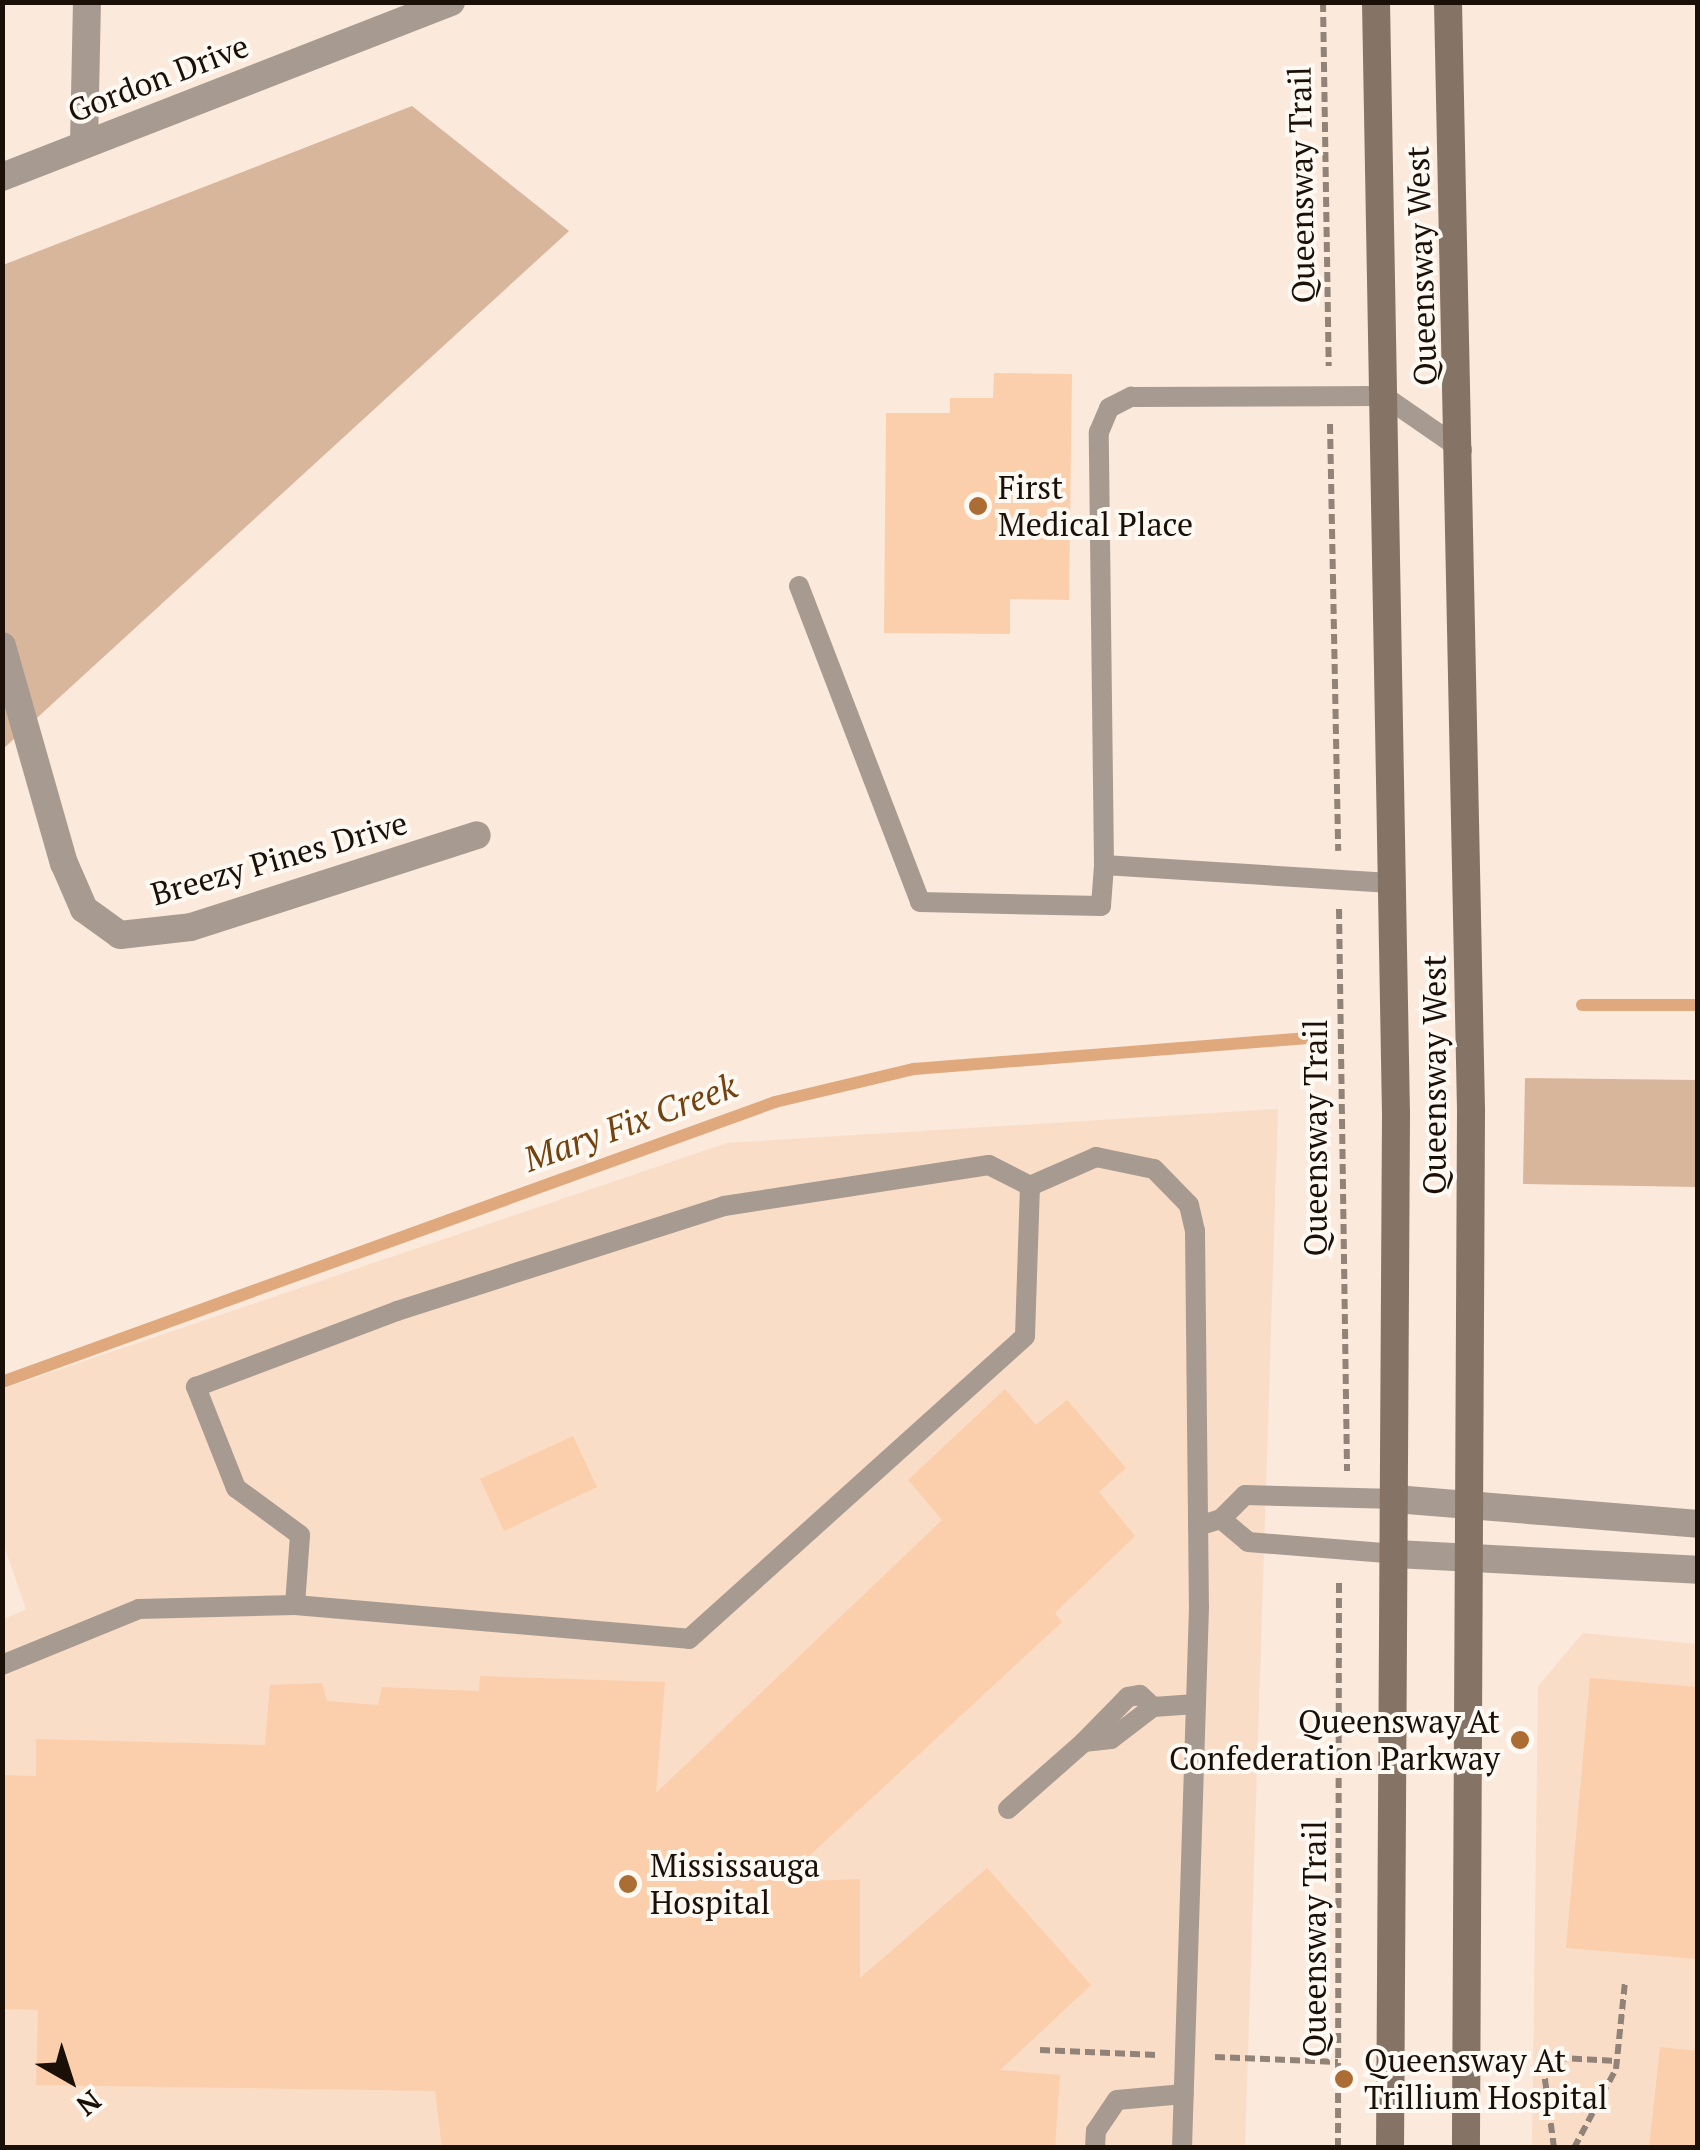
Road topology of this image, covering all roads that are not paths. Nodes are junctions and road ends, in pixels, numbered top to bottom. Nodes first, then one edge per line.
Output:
1 (87, 2) edge
2 (452, 2) edge
3 (1376, 2) edge
4 (1448, 2) edge
5 (84, 144) junction
6 (2, 176) edge
7 (1384, 396) junction
8 (1462, 450) junction
9 (799, 586) dead end
10 (2, 646) edge
11 (477, 836) dead end
12 (1104, 866) junction
13 (1394, 882) junction
14 (1030, 1186) junction
15 (1394, 1499) junction
16 (1465, 1506) junction
17 (1221, 1519) junction
18 (1698, 1524) edge
19 (1198, 1526) junction
20 (1396, 1554) junction
21 (1468, 1559) junction
22 (1698, 1570) edge
23 (294, 1606) junction
24 (2, 1665) edge
25 (1196, 1704) junction
26 (1008, 1809) dead end
27 (1184, 2094) junction
28 (1095, 2148) edge
29 (1182, 2148) edge
30 (1390, 2148) edge
31 (1466, 2148) edge

1 - 5 street
2 - 5 street, Gordon Drive
3 - 7 main road, Queensway West
4 - 8 main road, Queensway West
5 - 6 street, Gordon Drive
7 - 8 lane
7 - 12 lane
7 - 13 main road, Queensway West
8 - 16 main road, Queensway West
9 - 12 lane
10 - 11 street, Breezy Pines Drive
12 - 13 lane
13 - 15 main road, Queensway West
14 - 19 lane
14 - 23 lane
14 - 23 lane
15 - 16 street
15 - 17 lane
15 - 20 main road, Queensway West
16 - 18 street
16 - 21 main road, Queensway West
17 - 19 lane
17 - 20 lane
19 - 25 lane
20 - 21 street
20 - 30 main road, Queensway West
21 - 22 street
21 - 31 main road, Queensway West
23 - 24 lane
25 - 26 lane
25 - 27 lane
27 - 28 lane
27 - 29 lane

